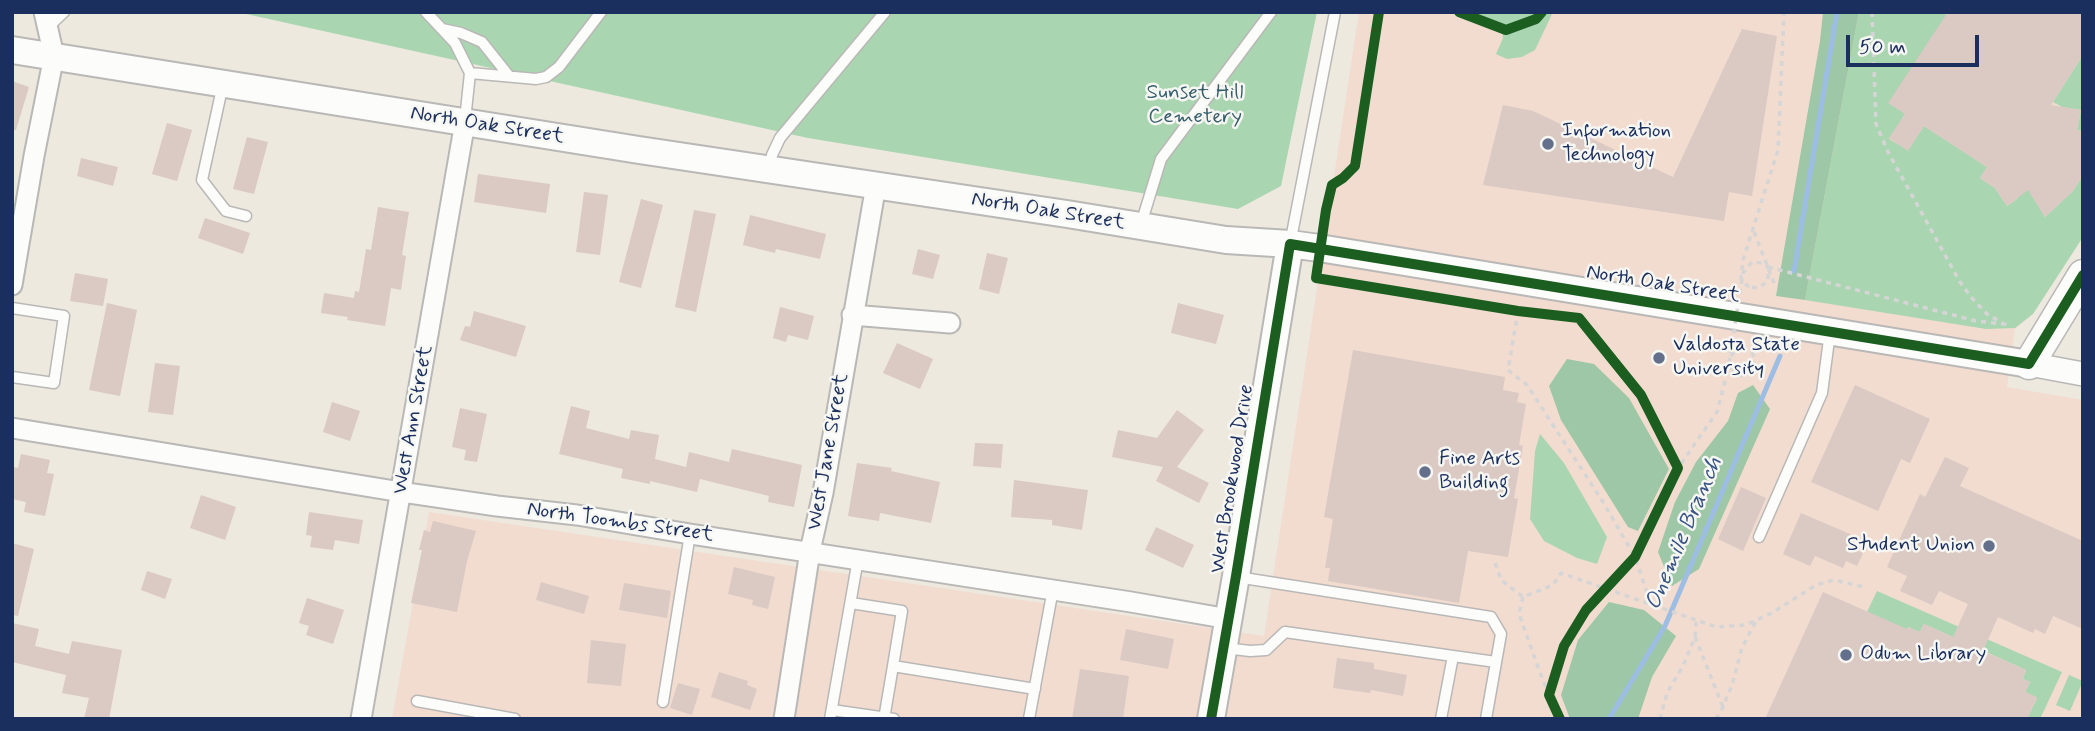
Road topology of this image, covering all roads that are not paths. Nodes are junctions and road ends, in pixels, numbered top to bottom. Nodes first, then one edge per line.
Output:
1 (64, 12) edge
2 (426, 12) edge
3 (601, 12) edge
4 (884, 12) edge
5 (1271, 12) edge
6 (1335, 12) edge
7 (46, 20) edge
8 (442, 29) junction
9 (12, 50) edge
10 (54, 56) junction
11 (470, 73) junction
12 (509, 76) junction
13 (223, 84) junction
14 (465, 122) junction
15 (769, 169) junction
16 (876, 185) junction
17 (246, 216) dead end
18 (1140, 226) junction
19 (16, 239) edge
20 (1290, 244) junction
21 (2083, 275) edge
22 (12, 285) edge
23 (12, 308) edge
24 (852, 316) junction
25 (950, 323) dead end
26 (1830, 331) junction
27 (2029, 364) junction
28 (2083, 374) edge
29 (12, 377) edge
30 (12, 428) edge
31 (401, 492) junction
32 (690, 534) junction
33 (1759, 537) dead end
34 (810, 551) junction
35 (858, 559) junction
36 (1236, 576) junction
37 (1053, 589) junction
38 (851, 603) junction
39 (1229, 619) junction
40 (1224, 648) junction
41 (1453, 656) junction
42 (1496, 663) junction
43 (893, 666) junction
44 (1035, 689) junction
45 (417, 702) dead end
46 (663, 702) dead end
47 (831, 715) edge
48 (887, 718) edge
49 (361, 719) edge
50 (515, 719) edge
51 (784, 719) edge
52 (1029, 719) edge
53 (1211, 719) edge
54 (1441, 719) edge
55 (1486, 719) edge

1 - 7 lane
2 - 8 lane
3 - 12 lane
4 - 15 lane
5 - 18 lane
6 - 20 lane
7 - 10 street
8 - 11 lane
8 - 12 lane
9 - 10 main road, North Oak Street
10 - 13 main road, North Oak Street
10 - 19 street
11 - 12 lane
11 - 14 lane
13 - 14 main road, North Oak Street
13 - 17 lane
14 - 15 main road, North Oak Street
14 - 31 street, West Ann Street
15 - 16 main road, North Oak Street
16 - 18 main road, North Oak Street
16 - 24 street, West Jane Street
18 - 20 main road, North Oak Street
19 - 22 street
20 - 26 main road, North Oak Street
20 - 36 main road, West Brookwood Drive
21 - 27 main road
23 - 29 lane
24 - 25 street
24 - 34 street, West Jane Street
26 - 27 main road, North Oak Street
26 - 33 lane
27 - 28 street, North Oak Street
30 - 31 street, North Toombs Street
31 - 32 street, North Toombs Street
31 - 49 street, West Ann Street
32 - 34 street, North Toombs Street
32 - 46 lane
34 - 35 street, North Toombs Street
34 - 51 street, West Jane Street
35 - 37 street, North Toombs Street
35 - 38 lane
36 - 39 main road, West Brookwood Drive
36 - 42 lane
37 - 39 street, North Toombs Street
37 - 44 lane
38 - 43 lane
38 - 47 lane
39 - 40 main road, West Brookwood Drive
40 - 41 lane
40 - 53 main road, West Brookwood Drive
41 - 42 lane
41 - 54 lane
42 - 55 lane
43 - 44 lane
43 - 48 lane
44 - 52 lane
45 - 50 lane
47 - 48 lane

